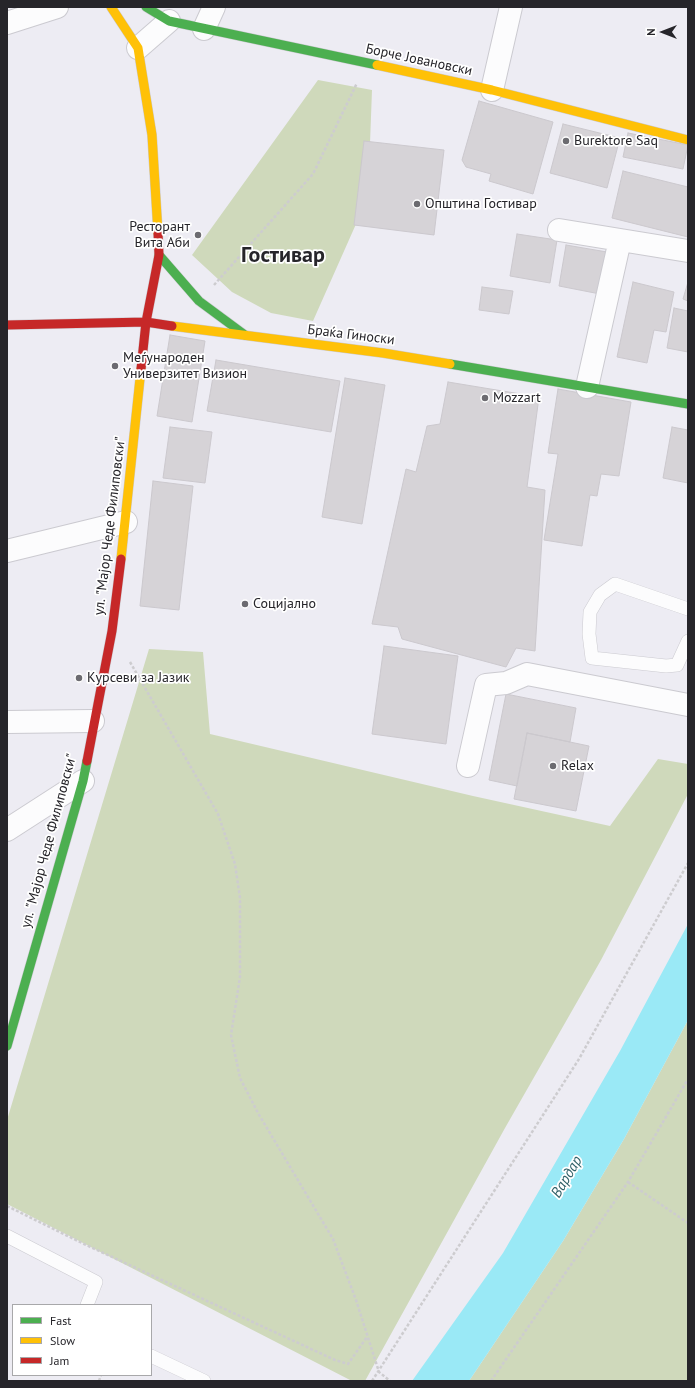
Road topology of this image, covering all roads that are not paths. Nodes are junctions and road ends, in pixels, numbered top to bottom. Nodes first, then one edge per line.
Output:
1 (57, 7) edge
2 (111, 7) edge
3 (146, 7) edge
4 (214, 7) edge
5 (511, 7) edge
6 (169, 21) junction
7 (7, 23) edge
8 (204, 29) junction
9 (138, 48) junction
10 (492, 90) junction
11 (688, 140) edge
12 (559, 230) dead end
13 (620, 240) junction
14 (688, 251) edge
15 (159, 255) junction
16 (146, 322) junction
17 (7, 325) edge
18 (246, 336) junction
19 (587, 387) junction
20 (688, 404) edge
21 (126, 522) junction
22 (7, 551) edge
23 (688, 609) edge
24 (688, 641) edge
25 (688, 705) edge
26 (93, 721) junction
27 (7, 722) edge
28 (468, 766) dead end
29 (83, 781) junction
30 (7, 830) edge
31 (7, 1046) edge
32 (7, 1236) edge
33 (87, 1304) edge
34 (152, 1356) edge
35 (204, 1381) edge

1 - 7 street
2 - 9 street, ул. "Мајор Чеде Филиповски"
3 - 6 street, Борче Јовановски
4 - 8 street
5 - 10 street
6 - 8 street, Борче Јовановски
6 - 9 street
8 - 10 street, Борче Јовановски
9 - 15 street, ул. "Мајор Чеде Филиповски"
10 - 11 street, Борче Јовановски
12 - 13 street
13 - 14 street
13 - 19 street
15 - 16 street, ул. "Мајор Чеде Филиповски"
15 - 18 street
16 - 17 street, Браќа Гиноски
16 - 18 street, Браќа Гиноски
16 - 21 street, ул. "Мајор Чеде Филиповски"
18 - 19 street, Браќа Гиноски
19 - 20 street, Браќа Гиноски
21 - 22 street
21 - 26 street, ул. "Мајор Чеде Филиповски"
23 - 24 lane
25 - 28 street
26 - 27 street
26 - 29 street, ул. "Мајор Чеде Филиповски"
29 - 30 street
29 - 31 street, ул. "Мајор Чеде Филиповски"
32 - 33 lane
34 - 35 lane

